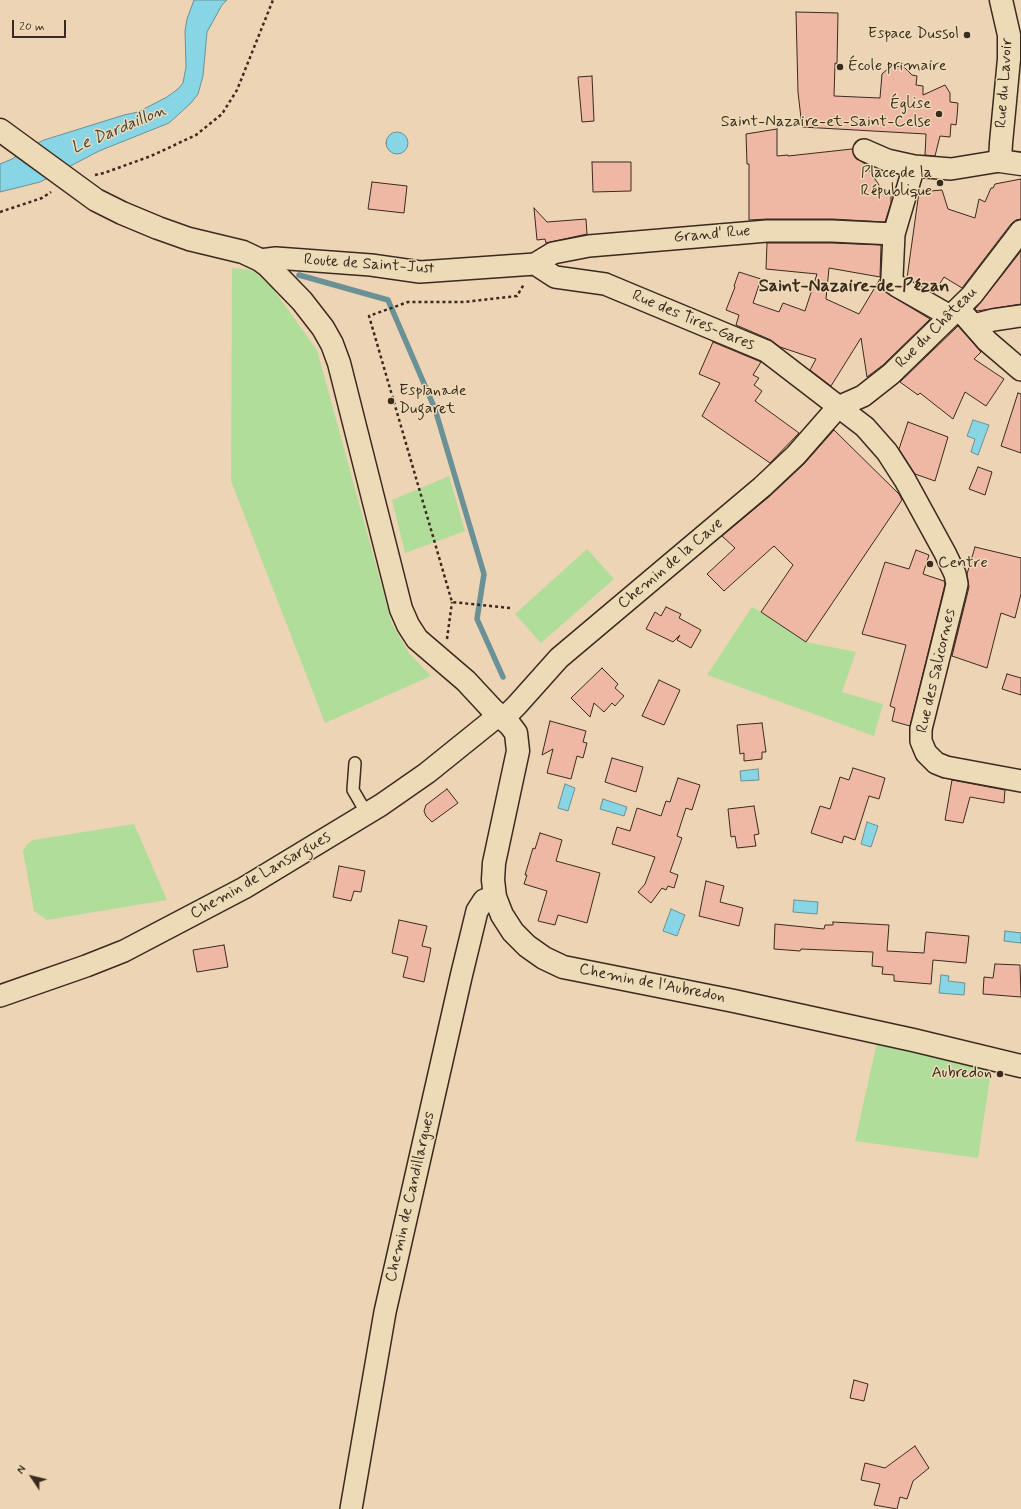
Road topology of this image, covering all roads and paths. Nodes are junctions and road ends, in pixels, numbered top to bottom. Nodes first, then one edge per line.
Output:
1 (273, 0) edge
2 (1001, 0) edge
3 (0, 130) edge
4 (864, 150) dead end
5 (1007, 156) edge
6 (914, 166) junction
7 (67, 180) junction
8 (0, 212) edge
9 (1021, 231) edge
10 (894, 234) junction
11 (268, 262) junction
12 (535, 264) junction
13 (954, 312) junction
14 (1021, 316) edge
15 (974, 325) junction
16 (1021, 370) edge
17 (838, 407) junction
18 (956, 584) joint
19 (452, 602) junction
20 (510, 608) dead end
21 (447, 641) dead end
22 (501, 717) junction
23 (354, 763) dead end
24 (1021, 781) edge
25 (367, 814) junction
26 (495, 897) junction
27 (0, 996) edge
28 (1021, 1066) edge
29 (350, 1509) edge

1 - 7 path
2 - 5 street, Rue du Lavoir
3 - 7 street
4 - 6 street
5 - 6 street
6 - 10 street
7 - 8 path
7 - 11 street
9 - 13 street, Rue du Château
10 - 12 street, Grand' Rue
10 - 13 street
11 - 12 street, Route de Saint-Just
11 - 22 street, Chemin de l'Aubredon
12 - 17 street, Rue des Tires-Gares
12 - 19 path
13 - 15 street
13 - 17 street, Rue du Château
14 - 15 street
15 - 16 street
17 - 18 street, Rue des Tires-Gares
17 - 22 street, Chemin de la Cave
18 - 24 street, Rue des Salicornes
19 - 20 path
19 - 21 path
22 - 25 street, Chemin de Lansargues
22 - 26 street, Chemin de l'Aubredon
23 - 25 lane
25 - 27 street, Chemin de Lansargues
26 - 28 street, Chemin de l'Aubredon
26 - 29 street, Chemin de Candillargues

